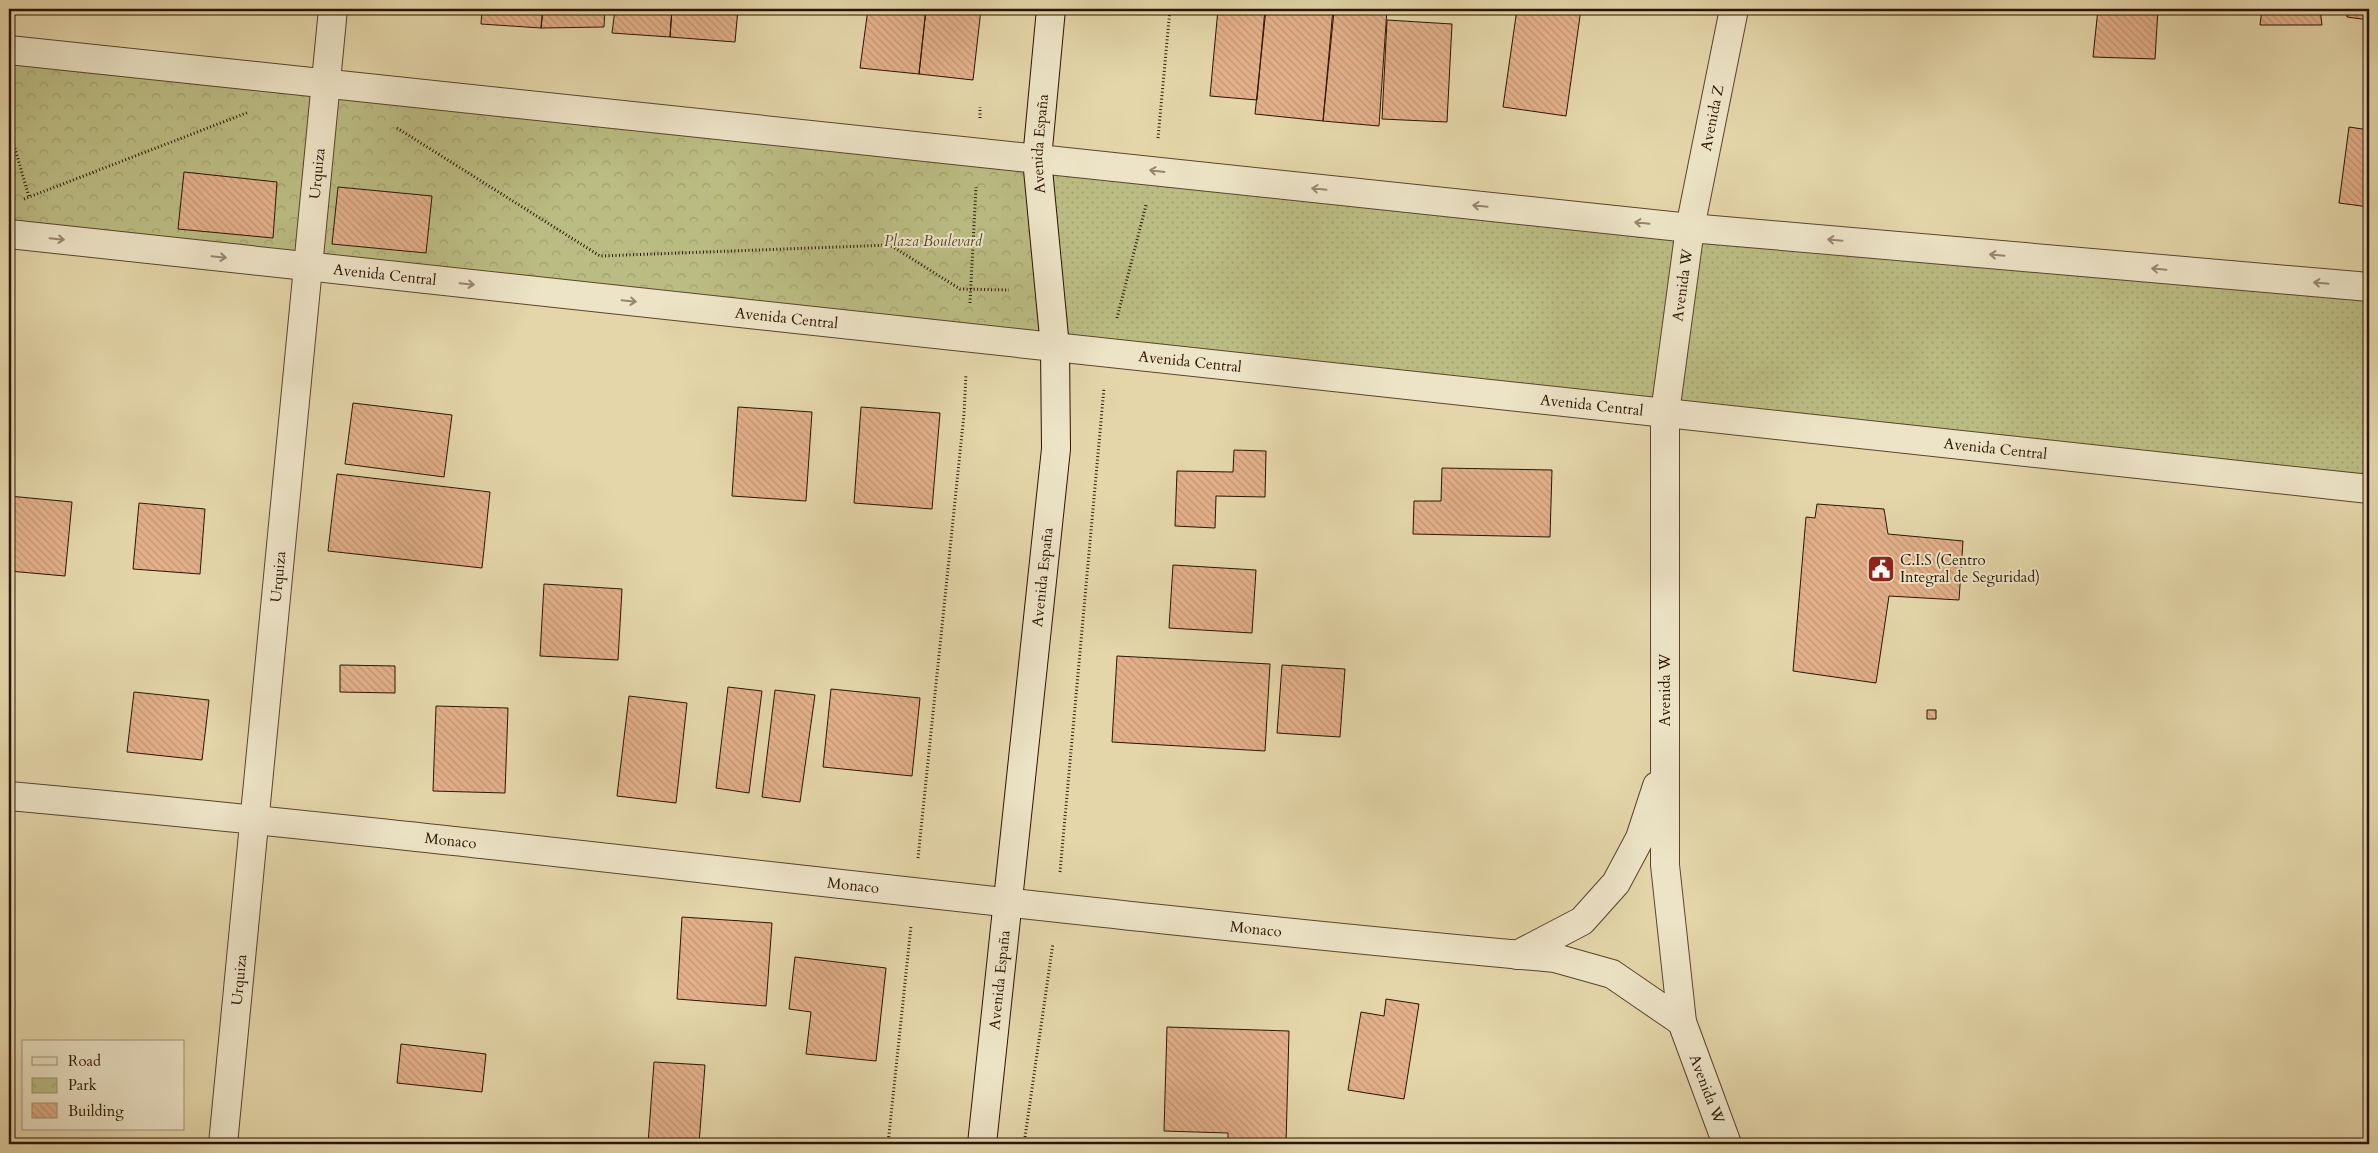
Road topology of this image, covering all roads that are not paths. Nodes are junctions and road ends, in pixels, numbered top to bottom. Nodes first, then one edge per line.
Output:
1 (333, 9) edge
2 (1051, 9) edge
3 (1734, 9) edge
4 (9, 50) edge
5 (326, 83) junction
6 (1037, 159) junction
7 (1690, 228) junction
8 (9, 234) edge
9 (308, 266) junction
10 (2369, 287) edge
11 (1055, 347) junction
12 (1665, 413) junction
13 (2369, 489) edge
14 (1665, 761) junction
15 (9, 796) edge
16 (254, 818) junction
17 (1008, 903) junction
18 (1517, 955) junction
19 (1682, 1022) junction
20 (222, 1144) edge
21 (982, 1144) edge
22 (1727, 1144) edge

1 - 5 street, Urquiza
2 - 6 street, Avenida España
3 - 7 street, Avenida Z
4 - 5 street
5 - 6 street
5 - 9 street, Urquiza
7 -> 6 street
6 - 11 street, Avenida España
10 -> 7 street
7 - 12 street, Avenida W
8 -> 9 street, Avenida Central
9 -> 11 street, Avenida Central
9 - 16 street, Urquiza
11 - 12 street, Avenida Central
11 - 17 street, Avenida España
12 - 13 street, Avenida Central
12 - 14 street, Avenida W
14 - 18 street
14 - 19 street, Avenida W
15 - 16 street, Monaco
16 - 17 street, Monaco
16 - 20 street, Urquiza
17 - 18 street, Monaco
17 - 21 street, Avenida España
18 - 19 street, Monaco
19 - 22 street, Avenida W

